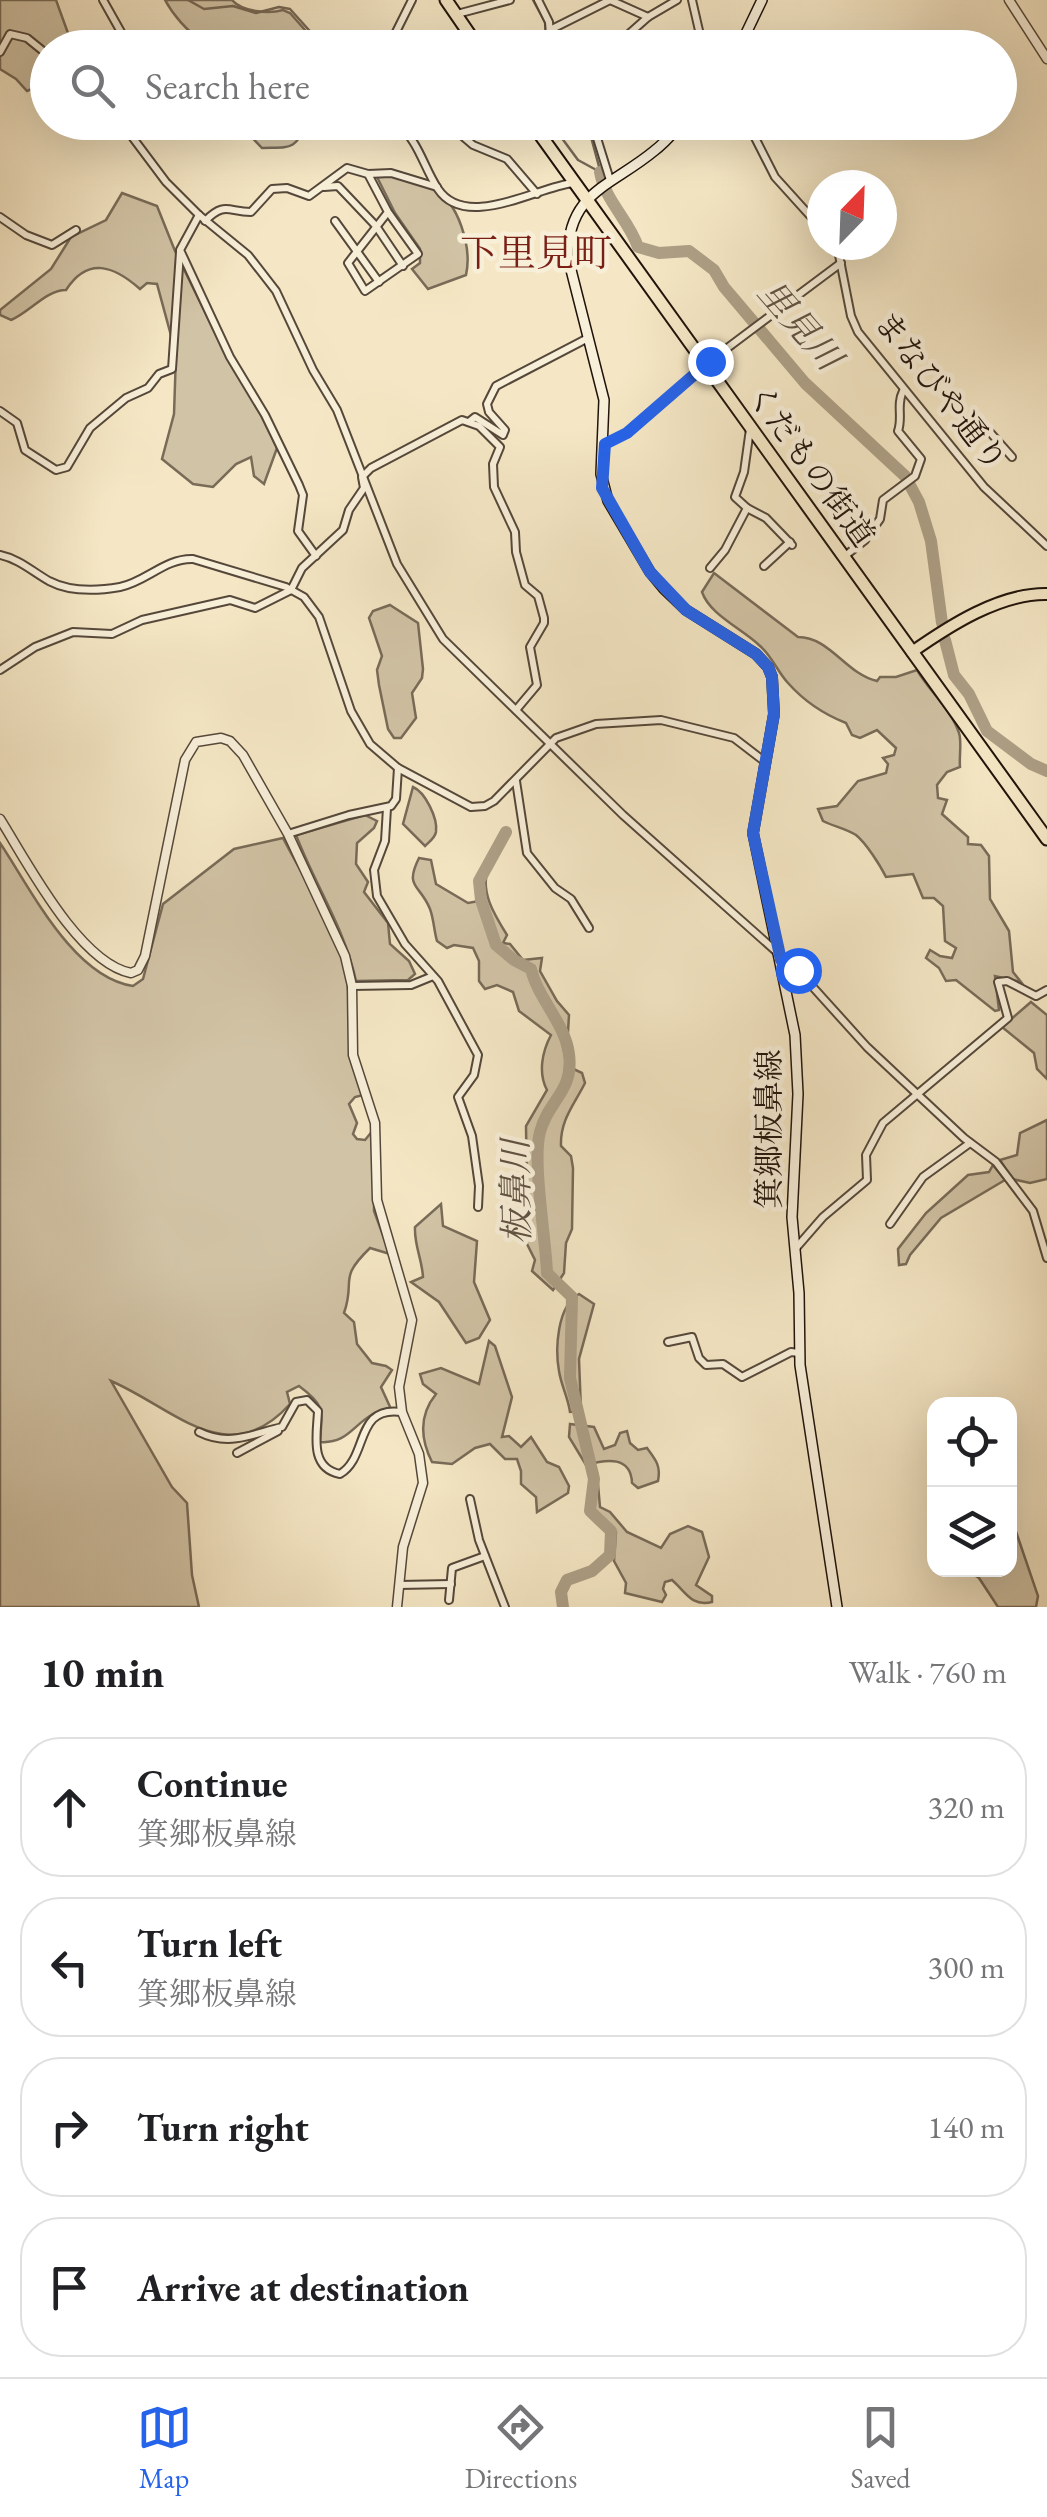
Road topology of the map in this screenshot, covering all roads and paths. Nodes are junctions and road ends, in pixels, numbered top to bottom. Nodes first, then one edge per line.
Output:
1 (103, 0) edge
2 (412, 0) edge
3 (433, 0) edge
4 (510, 0) edge
5 (538, 0) edge
6 (676, 0) edge
7 (692, 0) edge
8 (762, 0) edge
9 (1009, 0) edge
10 (607, 1) edge
11 (450, 6) edge
12 (648, 17) junction
13 (119, 30) edge
14 (397, 30) edge
15 (466, 30) edge
16 (550, 30) joint
17 (634, 30) edge
18 (699, 30) edge
19 (748, 30) edge
20 (30, 40) edge
21 (0, 52) edge
22 (1047, 59) edge
23 (133, 140) edge
24 (415, 140) edge
25 (468, 140) edge
26 (544, 140) edge
27 (596, 140) edge
28 (666, 140) edge
29 (756, 140) edge
30 (368, 174) junction
31 (607, 182) junction
32 (574, 183) junction
33 (437, 187) junction
34 (323, 188) junction
35 (538, 194) junction
36 (586, 200) junction
37 (388, 212) junction
38 (807, 212) edge
39 (0, 216) edge
40 (202, 218) junction
41 (335, 221) dead end
42 (376, 226) junction
43 (76, 230) dead end
44 (180, 250) junction
45 (358, 251) junction
46 (840, 260) edge
47 (841, 263) junction
48 (403, 266) junction
49 (379, 282) junction
50 (589, 337) junction
51 (705, 366) junction
52 (904, 390) junction
53 (0, 412) edge
54 (469, 421) junction
55 (750, 428) junction
56 (988, 430) dead end
57 (605, 444) junction
58 (1012, 457) dead end
59 (362, 477) junction
60 (747, 508) junction
61 (1047, 546) edge
62 (0, 556) edge
63 (316, 556) junction
64 (844, 557) junction
65 (764, 566) dead end
66 (710, 568) dead end
67 (291, 590) junction
68 (1047, 594) edge
69 (912, 652) junction
70 (0, 670) edge
71 (516, 710) junction
72 (550, 745) junction
73 (764, 761) junction
74 (398, 768) junction
75 (516, 780) junction
76 (387, 808) junction
77 (0, 819) edge
78 (288, 834) junction
79 (1047, 839) edge
80 (589, 928) dead end
81 (781, 958) junction
82 (434, 976) junction
83 (352, 986) junction
84 (1047, 990) edge
85 (918, 1092) junction
86 (970, 1143) junction
87 (478, 1207) dead end
88 (890, 1224) dead end
89 (796, 1248) junction
90 (1047, 1258) edge
91 (668, 1342) dead end
92 (799, 1353) junction
93 (402, 1412) junction
94 (282, 1427) junction
95 (199, 1432) dead end
96 (237, 1454) dead end
97 (470, 1499) dead end
98 (485, 1556) junction
99 (451, 1584) junction
100 (397, 1585) junction
101 (449, 1600) dead end
102 (397, 1607) edge
103 (505, 1607) edge
104 (837, 1607) edge

1 - 13 street
2 - 14 street
3 - 11 street
4 - 11 street
5 - 16 street
6 - 12 street
7 - 18 street
8 - 19 main road
9 - 22 street
10 - 12 street
10 - 16 street
11 - 15 highway
12 - 17 street
20 - 21 street
23 - 40 street
24 - 33 street
25 - 35 street
26 - 32 highway, くだもの街道
27 - 31 street
28 - 31 main road, 箕郷板鼻線
29 - 38 street
30 - 33 street
30 - 34 street
30 - 37 street
31 - 36 main road, 箕郷板鼻線
32 - 35 street
32 - 36 highway, くだもの街道
33 - 35 street
34 - 40 street
34 - 42 street
36 - 50 main road, 箕郷板鼻線
36 - 51 highway, くだもの街道
37 - 42 street
37 - 48 street
39 - 43 street
40 - 44 street
40 - 59 street
41 - 45 street
42 - 45 street
42 - 48 street
44 - 53 street
44 - 63 street
45 - 49 street
45 - 49 street
46 - 47 street, まなびや通り
47 - 51 street
47 - 52 street, まなびや通り
48 - 49 street
50 - 54 street
50 - 57 main road, 箕郷板鼻線
51 - 55 highway, くだもの街道
51 - 57 street
52 - 61 street, まなびや通り
52 - 64 street
54 - 59 street
54 - 71 street
55 - 60 street
55 - 64 highway, くだもの街道
56 - 58 street
57 - 73 main road, 箕郷板鼻線
59 - 63 street
59 - 71 street
60 - 65 street
60 - 66 street
62 - 67 street
63 - 67 street
64 - 69 highway, くだもの街道
67 - 70 street
67 - 74 street
68 - 69 main road
69 - 79 highway, くだもの街道
71 - 72 street
72 - 73 street
72 - 75 street
72 - 81 street
73 - 81 main road, 箕郷板鼻線
74 - 75 street
74 - 76 street
75 - 80 street
76 - 78 street
76 - 82 street
77 - 78 street
78 - 83 street
81 - 85 street
81 - 89 main road, 箕郷板鼻線
82 - 83 street
82 - 87 street
83 - 93 street
84 - 85 street
85 - 86 street
85 - 89 street
86 - 88 street
86 - 90 street
89 - 92 main road, 箕郷板鼻線
91 - 92 street
92 - 104 main road, 箕郷板鼻線
93 - 94 street
93 - 100 street
94 - 95 street
94 - 96 street
97 - 98 street
98 - 99 street
98 - 103 street
99 - 100 street
99 - 101 street
100 - 102 street

